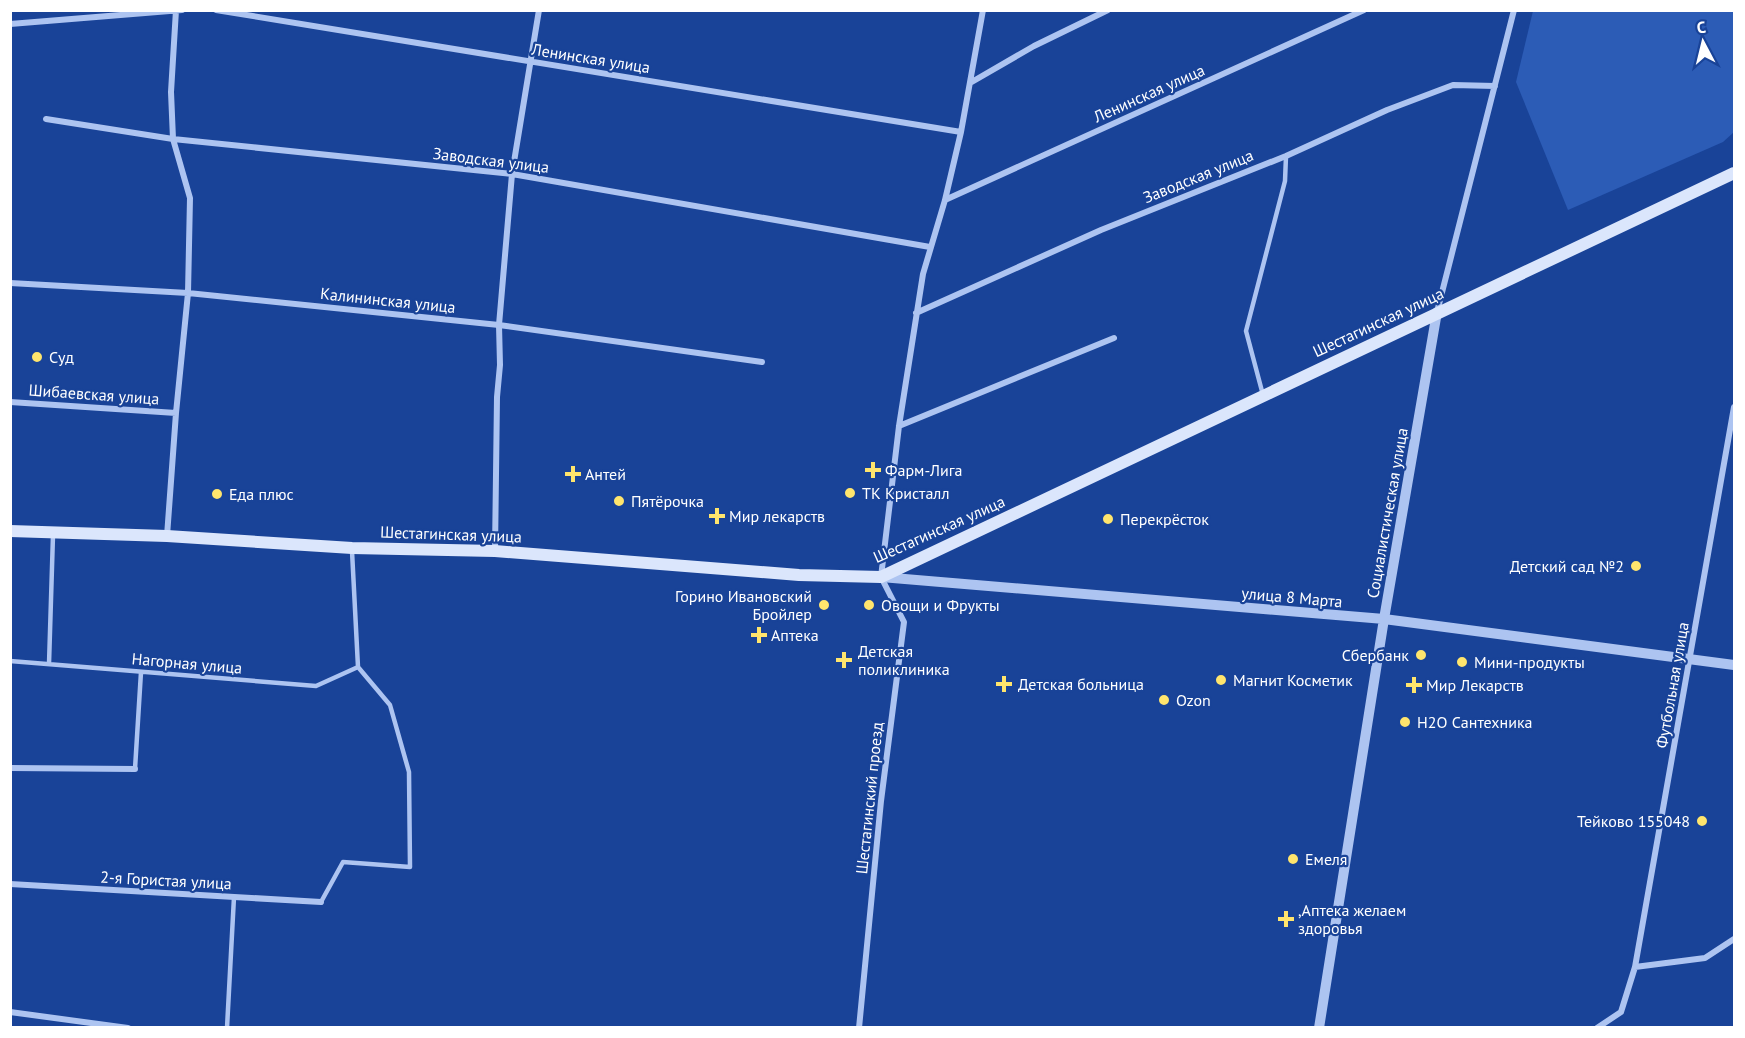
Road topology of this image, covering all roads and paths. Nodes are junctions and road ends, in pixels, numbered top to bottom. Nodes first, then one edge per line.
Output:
1 (216, 10) edge
2 (539, 10) edge
3 (983, 10) edge
4 (1108, 10) edge
5 (1364, 10) edge
6 (1514, 10) edge
7 (178, 11) edge
8 (10, 24) edge
9 (529, 62) junction
10 (970, 83) junction
11 (1495, 86) junction
12 (46, 119) dead end
13 (961, 132) junction
14 (173, 140) junction
15 (1286, 156) junction
16 (1734, 172) edge
17 (512, 174) junction
18 (945, 200) junction
19 (930, 247) junction
20 (10, 283) edge
21 (188, 293) junction
22 (1437, 312) junction
23 (916, 313) junction
24 (499, 325) junction
25 (1114, 338) dead end
26 (762, 362) dead end
27 (1263, 395) junction
28 (10, 402) edge
29 (1734, 407) edge
30 (176, 413) junction
31 (898, 426) junction
32 (10, 531) edge
33 (53, 534) junction
34 (167, 536) junction
35 (352, 548) junction
36 (495, 551) junction
37 (881, 577) junction
38 (1383, 619) junction
39 (1690, 659) junction
40 (10, 661) edge
41 (49, 664) junction
42 (1734, 665) edge
43 (358, 667) junction
44 (141, 672) junction
45 (10, 768) edge
46 (135, 769) joint
47 (10, 884) edge
48 (234, 897) junction
49 (321, 902) joint
50 (1734, 939) edge
51 (1635, 967) junction
52 (10, 1012) edge
53 (128, 1028) edge
54 (227, 1028) edge
55 (859, 1028) edge
56 (1319, 1028) edge
57 (1597, 1028) edge

1 - 9 street, Ленинская улица
2 - 9 street
3 - 10 street
4 - 10 street
5 - 18 street, Ленинская улица
6 - 11 street, Социалистическая улица
7 - 8 street
7 - 14 street
9 - 13 street, Ленинская улица
9 - 17 street
10 - 13 street
11 - 15 street, Заводская улица
11 - 22 street, Социалистическая улица
12 - 14 street, Заводская улица
13 - 18 street
14 - 17 street, Заводская улица
14 - 21 street
15 - 23 street, Заводская улица
15 - 27 lane
16 - 22 main road, Шестагинская улица
17 - 19 street, Заводская улица
17 - 24 street
18 - 19 street
19 - 23 street
20 - 21 street, Калининская улица
21 - 24 street, Калининская улица
21 - 30 street
22 - 27 main road, Шестагинская улица
22 - 38 street, Социалистическая улица
23 - 31 street
24 - 26 street, Калининская улица
24 - 36 street
25 - 31 street
27 - 37 main road, Шестагинская улица
28 - 30 street, Шибаевская улица
29 - 39 street, Футбольная улица
30 - 34 street
31 - 37 street
32 - 33 main road, Шестагинская улица
33 - 34 main road, Шестагинская улица
33 - 41 lane
34 - 35 main road, Шестагинская улица
35 - 36 main road, Шестагинская улица
35 - 43 lane
36 - 37 main road, Шестагинская улица
37 - 38 street, улица 8 Марта
37 - 55 street, Шестагинский проезд
38 - 39 street, улица 8 Марта
38 - 56 street, Социалистическая улица
39 - 42 street, улица 8 Марта
39 - 51 street, Футбольная улица
40 - 41 lane, Нагорная улица
41 - 44 lane, Нагорная улица
43 - 44 lane, Нагорная улица
43 - 49 lane
44 - 46 lane
45 - 46 street
47 - 48 street, 2-я Гористая улица
48 - 49 street, 2-я Гористая улица
48 - 54 lane
50 - 51 street
51 - 57 street, Футбольная улица
52 - 53 street

